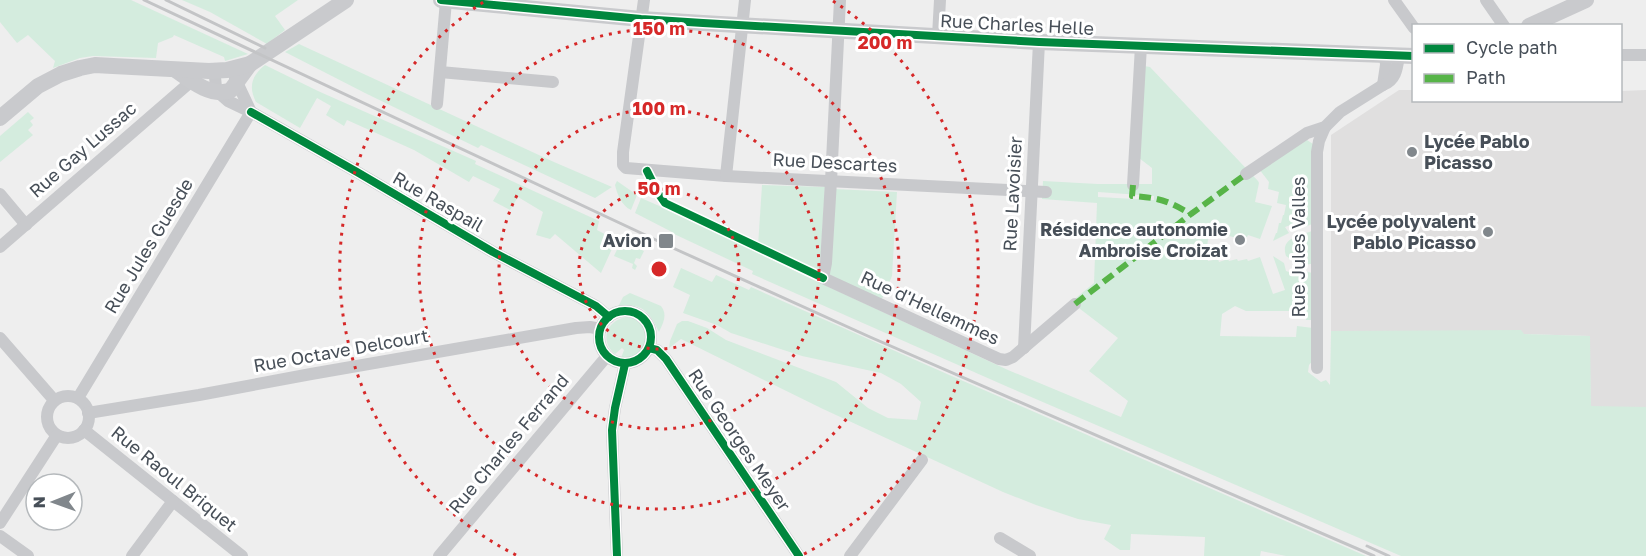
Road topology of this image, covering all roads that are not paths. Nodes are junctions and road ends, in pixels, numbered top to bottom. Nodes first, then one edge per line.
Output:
1 (346, 0) edge
2 (441, 0) edge
3 (644, 0) edge
4 (745, 0) edge
5 (840, 0) edge
6 (940, 0) edge
7 (1394, 0) edge
8 (1486, 0) edge
9 (1586, 0) edge
10 (446, 1) edge
11 (641, 20) junction
12 (1503, 24) edge
13 (1534, 24) edge
14 (741, 25) junction
15 (1412, 27) edge
16 (839, 31) junction
17 (938, 36) junction
18 (1039, 42) junction
19 (1142, 46) junction
20 (1399, 55) edge
21 (1622, 55) edge
22 (1646, 55) edge
23 (440, 72) junction
24 (228, 74) junction
25 (194, 76) junction
26 (552, 82) dead end
27 (219, 93) junction
28 (437, 104) dead end
29 (251, 112) junction
30 (0, 118) edge
31 (1325, 128) junction
32 (1246, 174) dead end
33 (726, 176) junction
34 (831, 181) junction
35 (1133, 185) dead end
36 (1031, 191) junction
37 (1046, 192) dead end
38 (0, 194) edge
39 (26, 225) junction
40 (0, 247) edge
41 (1075, 304) dead end
42 (609, 317) junction
43 (601, 329) junction
44 (0, 338) edge
45 (649, 348) junction
46 (1024, 348) junction
47 (607, 356) junction
48 (625, 363) junction
49 (1317, 368) dead end
50 (78, 398) junction
51 (54, 400) junction
52 (88, 413) junction
53 (84, 430) junction
54 (57, 435) junction
55 (922, 460) dead end
56 (173, 501) junction
57 (0, 523) edge
58 (0, 536) edge
59 (1000, 538) dead end
60 (28, 556) edge
61 (132, 556) edge
62 (243, 556) edge
63 (439, 556) edge
64 (617, 556) edge
65 (799, 556) edge
66 (850, 556) edge
67 (1030, 556) edge

1 - 24 street
2 - 10 street, Rue Charles Helle
3 - 11 street
4 - 14 street
5 - 16 street
6 - 17 street
7 - 15 street
8 - 12 street
9 - 13 street
10 - 11 street, Rue Charles Helle
10 - 23 street
11 - 14 street, Rue Charles Helle
11 - 33 street, Rue Descartes
14 - 16 street, Rue Charles Helle
14 - 33 street
16 - 17 street, Rue Charles Helle
16 - 34 street
17 - 18 street, Rue Charles Helle
18 - 19 street, Rue Charles Helle
18 - 36 street, Rue Lavoisier
19 - 20 street, Rue Charles Helle
19 - 35 street
20 - 31 street
21 - 22 street
23 - 26 street
23 - 28 street
24 - 25 street
24 - 27 street
24 - 29 street
25 - 27 street
25 - 30 street
25 - 39 street, Rue Gay Lussac
27 - 29 street, Rue Raspail
29 - 42 street, Rue Raspail
29 - 50 street, Rue Jules Guesde
31 - 32 street
31 - 49 street, Rue Jules Valles
33 - 34 street, Rue Descartes
34 - 36 street, Rue Descartes
34 - 46 street, Rue d'Hellemmes
36 - 37 street, Rue Descartes
36 - 46 street, Rue Lavoisier
38 - 39 street
39 - 40 street, Rue Gay Lussac
41 - 46 street, Rue d'Hellemmes
42 - 43 street
42 - 45 street
43 - 47 street
43 - 52 street, Rue Octave Delcourt
44 - 51 street
45 - 48 street
45 - 65 street, Rue Georges Meyer
47 - 48 street
47 - 63 street, Rue Charles Ferrand
48 - 64 street
50 - 51 street
50 - 52 street
51 - 54 street
52 - 53 street
53 - 54 street
53 - 56 street, Rue Raoul Briquet
54 - 57 street
55 - 66 street
56 - 61 street
56 - 62 street, Rue Raoul Briquet
58 - 60 street
59 - 67 street

